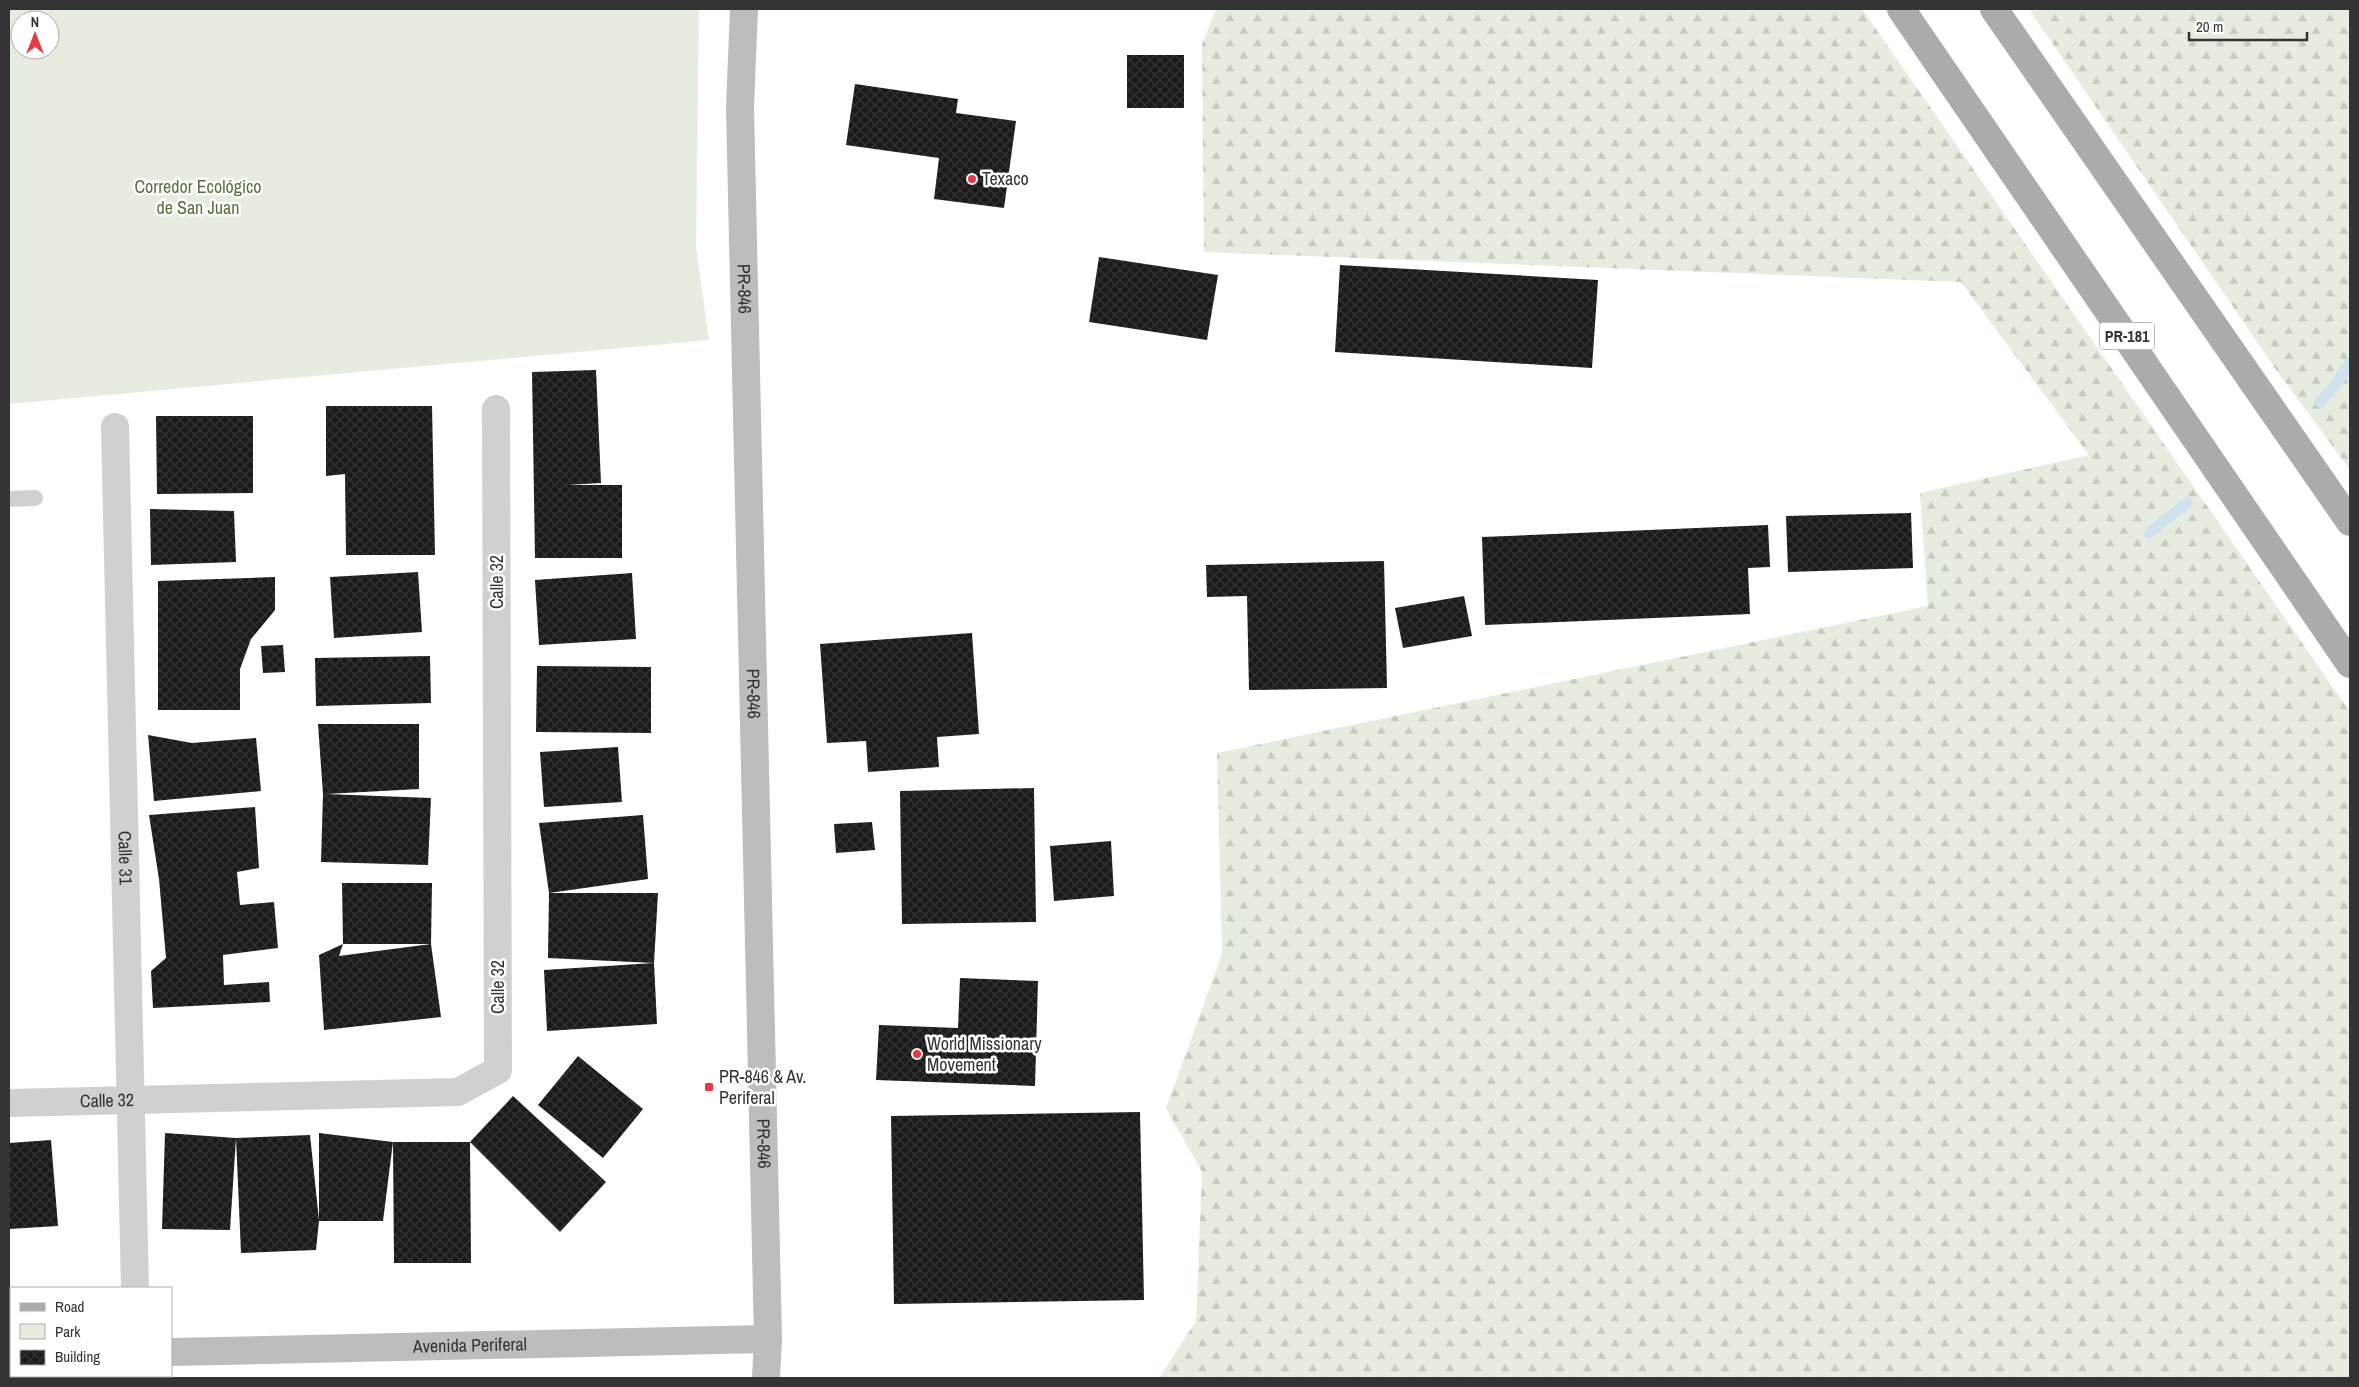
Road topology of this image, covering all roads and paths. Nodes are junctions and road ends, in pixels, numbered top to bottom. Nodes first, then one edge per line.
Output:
1 (744, 9) edge
2 (1901, 9) edge
3 (1994, 9) edge
4 (496, 409) dead end
5 (115, 427) dead end
6 (35, 498) dead end
7 (9, 499) edge
8 (2350, 522) edge
9 (2350, 664) edge
10 (130, 1100) junction
11 (9, 1103) edge
12 (136, 1287) edge
13 (768, 1339) junction
14 (172, 1352) edge
15 (766, 1378) edge

1 - 13 street, PR-846 / PR-846
2 - 9 main road, PR-181
3 - 8 main road
4 - 10 street, Calle 32
5 - 10 street, Calle 31
6 - 7 lane
10 - 11 street, Calle 32
10 - 12 street, Calle 31
13 - 14 street, Avenida Periferal
13 - 15 street, PR-846 / PR-846

